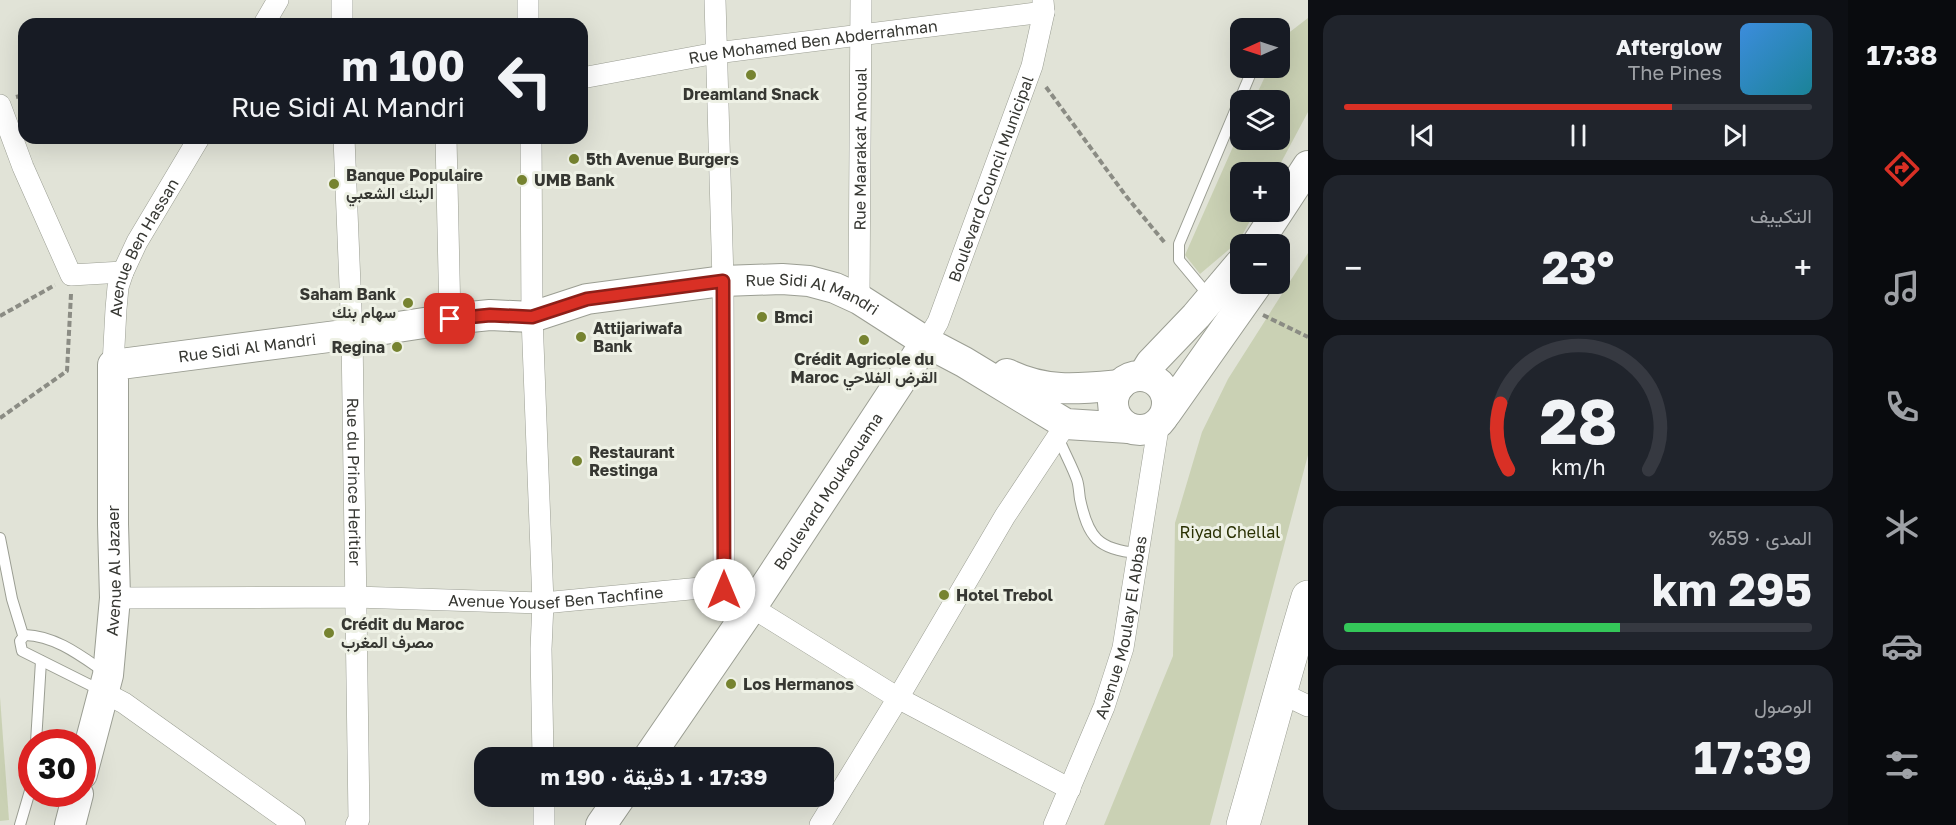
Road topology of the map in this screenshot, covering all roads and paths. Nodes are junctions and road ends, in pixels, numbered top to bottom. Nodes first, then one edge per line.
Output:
1 (278, 0) edge
2 (342, 0) edge
3 (528, 0) edge
4 (715, 0) edge
5 (861, 0) edge
6 (1043, 6) edge
7 (268, 18) edge
8 (342, 18) edge
9 (528, 18) edge
10 (861, 36) junction
11 (716, 53) junction
12 (1032, 66) junction
13 (588, 77) edge
14 (1249, 78) edge
15 (0, 105) edge
16 (195, 144) edge
17 (344, 144) edge
18 (446, 144) edge
19 (531, 144) edge
20 (1308, 166) edge
21 (1308, 204) edge
22 (1264, 234) edge
23 (1289, 234) edge
24 (1179, 260) junction
25 (123, 272) junction
26 (71, 275) junction
27 (1230, 276) edge
28 (723, 281) junction
29 (1250, 294) edge
30 (858, 298) junction
31 (1211, 299) junction
32 (1262, 314) dead end
33 (0, 316) edge
34 (532, 317) junction
35 (450, 319) junction
36 (352, 334) junction
37 (1308, 338) edge
38 (926, 342) junction
39 (964, 362) junction
40 (113, 365) junction
41 (1126, 384) junction
42 (0, 418) edge
43 (1162, 418) junction
44 (1129, 428) junction
45 (1062, 431) junction
46 (0, 538) edge
47 (1138, 553) junction
48 (724, 590) junction
49 (355, 597) junction
50 (1308, 597) edge
51 (115, 598) junction
52 (543, 603) junction
53 (751, 608) junction
54 (23, 635) junction
55 (41, 661) junction
56 (112, 690) junction
57 (898, 698) junction
58 (1294, 699) edge
59 (37, 729) edge
60 (96, 735) edge
61 (543, 747) edge
62 (656, 747) edge
63 (1070, 789) junction
64 (25, 807) edge
65 (75, 807) edge
66 (544, 807) edge
67 (613, 807) edge
68 (20, 825) edge
69 (70, 825) edge
70 (295, 825) edge
71 (356, 825) edge
72 (544, 825) edge
73 (601, 825) edge
74 (820, 825) edge
75 (1053, 825) edge
76 (1243, 825) edge

1 - 7 street
2 - 8 street
3 - 9 street
4 - 11 street
5 - 10 street, Rue Maarakat Anoual
6 - 10 street, Rue Mohamed Ben Abderrahman
6 - 12 street, Boulevard Council Municipal
10 - 11 street, Rue Mohamed Ben Abderrahman
10 - 30 street, Rue Maarakat Anoual
11 - 13 street, Rue Mohamed Ben Abderrahman
11 - 28 street
12 - 24 path
12 - 38 street, Boulevard Council Municipal
14 - 24 lane
15 - 26 street
16 - 25 street, Avenue Ben Hassan
17 - 36 street, Rue du Prince Heritier
18 - 35 street
19 - 34 street
20 - 22 main road
21 - 23 main road
24 - 31 lane
25 - 26 street
25 - 40 street, Avenue Ben Hassan
26 - 33 path
26 - 42 path
27 - 31 main road
28 - 30 main road, Rue Sidi Al Mandri
28 - 34 main road, Rue Sidi Al Mandri
28 - 48 street
29 - 43 main road
30 - 38 main road, Rue Sidi Al Mandri
31 - 41 main road
32 - 37 path
34 - 35 main road, Rue Sidi Al Mandri
34 - 52 street
35 - 36 main road, Rue Sidi Al Mandri
36 - 40 main road, Rue Sidi Al Mandri
36 - 49 street, Rue du Prince Heritier
38 - 39 main road, Rue Sidi Al Mandri
38 - 53 main road, Boulevard Moukaouama
39 - 41 main road, Rue Sidi Al Mandri
39 - 45 main road, Rue Sidi Al Mandri
40 - 51 main road, Avenue Al Jazaer
41 - 43 main road
41 - 44 main road
41 - 45 main road
43 - 44 main road
43 - 47 street, Avenue Moulay El Abbas
44 - 45 main road, Rue Sidi Al Mandri
45 - 47 lane
45 - 57 street
46 - 54 lane
47 - 63 street, Avenue Moulay El Abbas
48 - 52 street, Avenue Yousef Ben Tachfine
48 - 53 street
49 - 51 street, Avenue Yousef Ben Tachfine
49 - 52 street, Avenue Yousef Ben Tachfine
49 - 71 street, Rue du Prince Heritier
50 - 58 main road
51 - 56 main road, Avenue Al Jazaer
52 - 61 street
53 - 57 street
53 - 62 main road, Boulevard Moukaouama
54 - 55 lane
54 - 56 lane
55 - 56 lane
55 - 59 lane
56 - 60 main road, Avenue Al Jazaer
56 - 70 street
57 - 63 street
57 - 74 street
58 - 76 main road
63 - 75 street, Avenue Moulay El Abbas
64 - 68 lane
65 - 69 main road
66 - 72 street
67 - 73 main road

